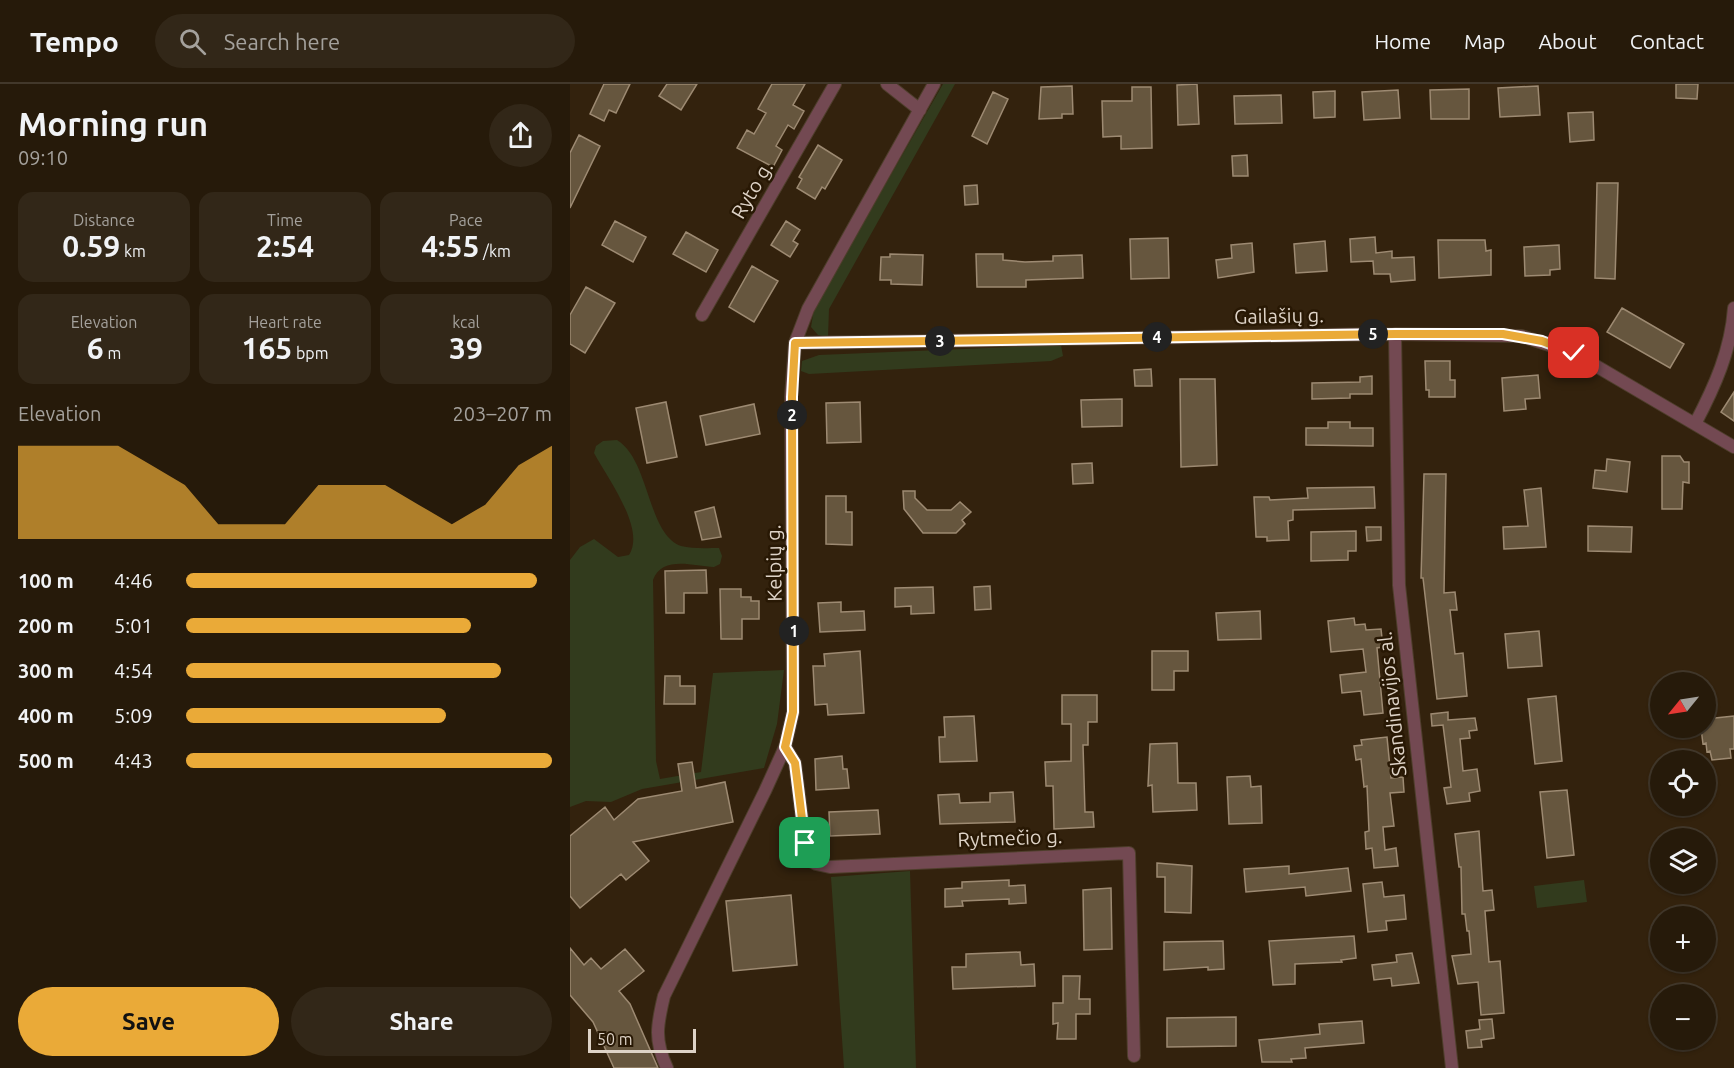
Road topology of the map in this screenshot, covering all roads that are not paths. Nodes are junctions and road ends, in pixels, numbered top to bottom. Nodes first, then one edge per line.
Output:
1 (835, 84) edge
2 (887, 84) edge
3 (934, 84) edge
4 (920, 110) junction
5 (1734, 308) edge
6 (702, 315) dead end
7 (1395, 334) junction
8 (795, 343) junction
9 (1695, 424) junction
10 (1734, 447) edge
11 (785, 747) junction
12 (1134, 1056) dead end
13 (667, 1068) edge
14 (1452, 1068) edge

1 - 6 street, Ryto g.
2 - 4 street
3 - 4 street, Kelpių g.
4 - 8 street, Kelpių g.
5 - 9 street
7 - 8 street, Gailašių g.
7 - 9 street, Gailašių g.
7 - 14 street, Skandinavijos al.
8 - 11 street, Kelpių g.
9 - 10 street, Gailašių g.
11 - 12 street, Rytmečio g.
11 - 13 street, Kelpių g.

